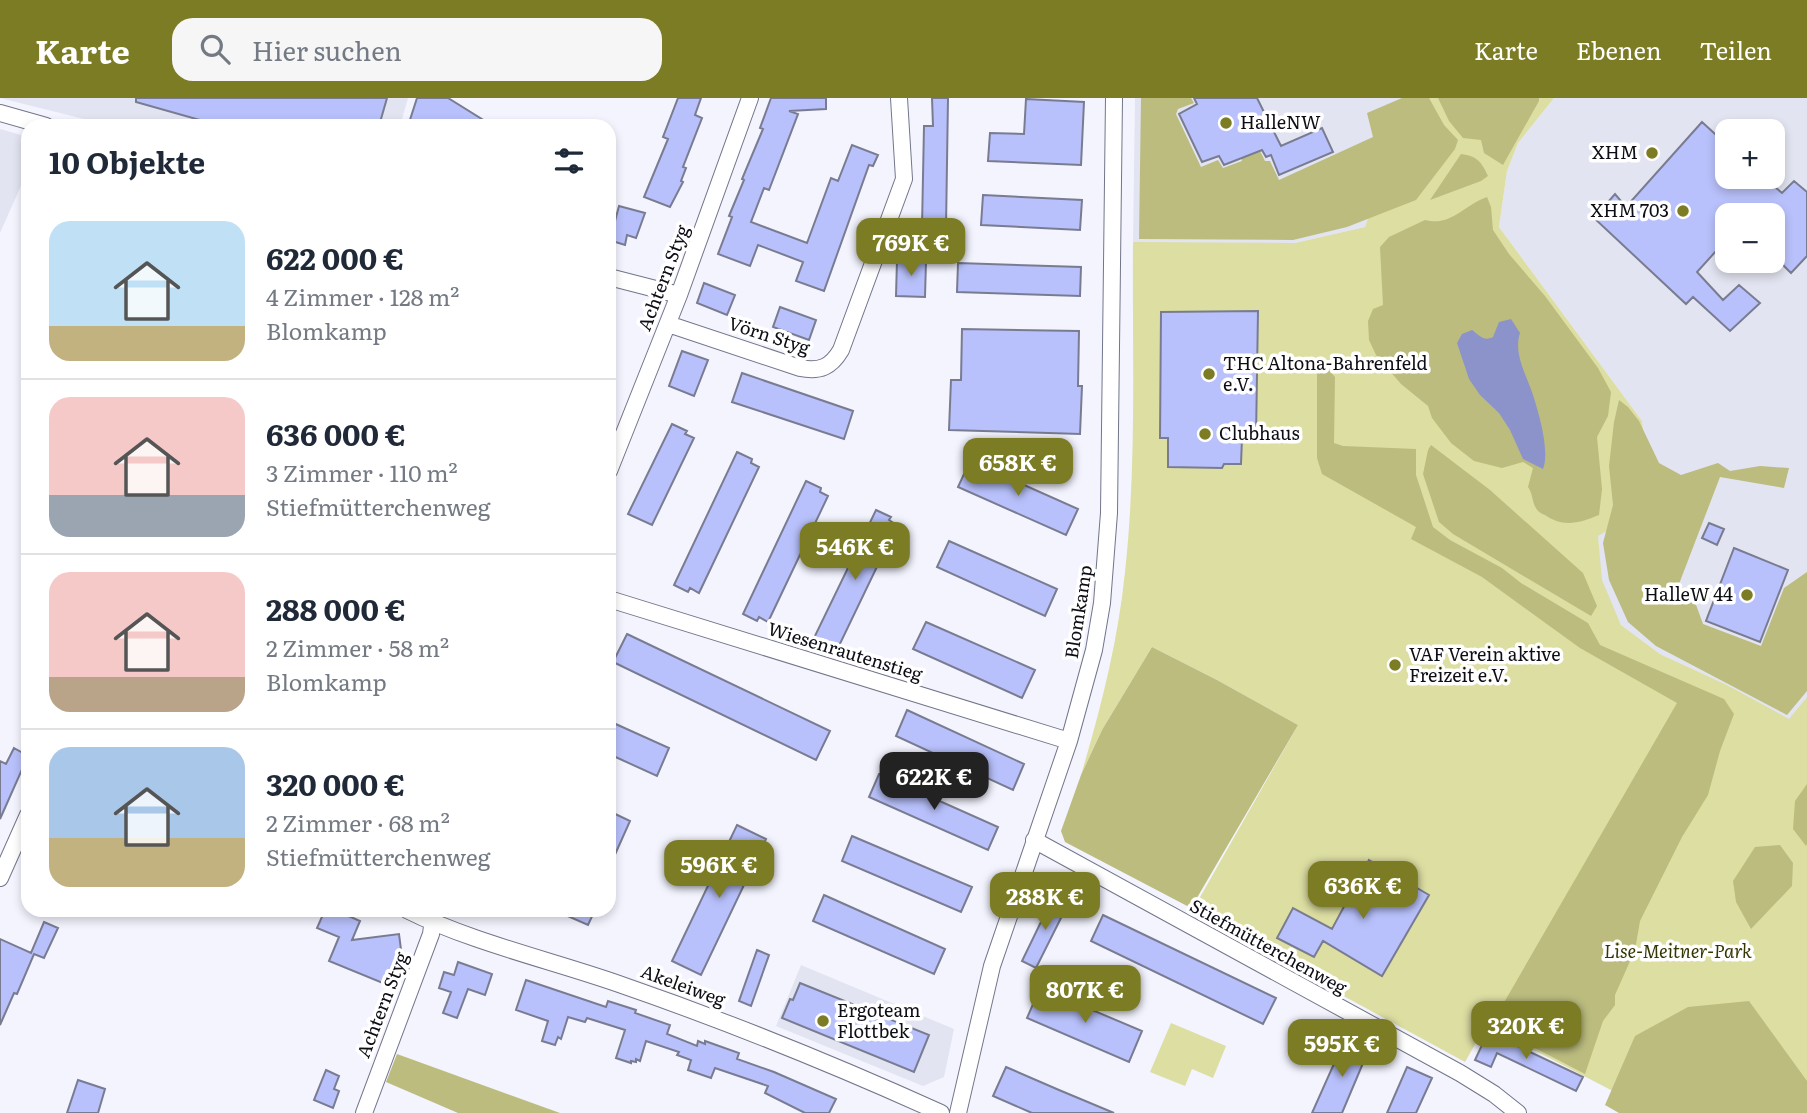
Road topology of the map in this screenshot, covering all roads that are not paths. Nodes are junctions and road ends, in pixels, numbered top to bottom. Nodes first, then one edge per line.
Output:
1 (750, 98) edge
2 (899, 98) edge
3 (1114, 98) edge
4 (0, 113) edge
5 (21, 119) edge
6 (616, 279) edge
7 (680, 295) junction
8 (668, 324) junction
9 (616, 454) edge
10 (616, 601) edge
11 (1069, 741) junction
12 (21, 831) edge
13 (1034, 840) junction
14 (0, 878) edge
15 (433, 917) edge
16 (436, 917) edge
17 (363, 1113) edge
18 (941, 1113) edge
19 (958, 1113) edge
20 (1518, 1113) edge

1 - 7 street, Achtern Styg
2 - 8 street, Vörn Styg
3 - 11 street, Blomkamp
4 - 5 street
6 - 7 street
7 - 8 street, Achtern Styg
8 - 9 street, Achtern Styg
10 - 11 street, Wiesenrautenstieg
11 - 13 street, Blomkamp
12 - 14 street
13 - 19 street, Blomkamp
13 - 20 street, Stiefmütterchenweg
15 - 17 street, Achtern Styg
16 - 18 street, Akeleiweg

